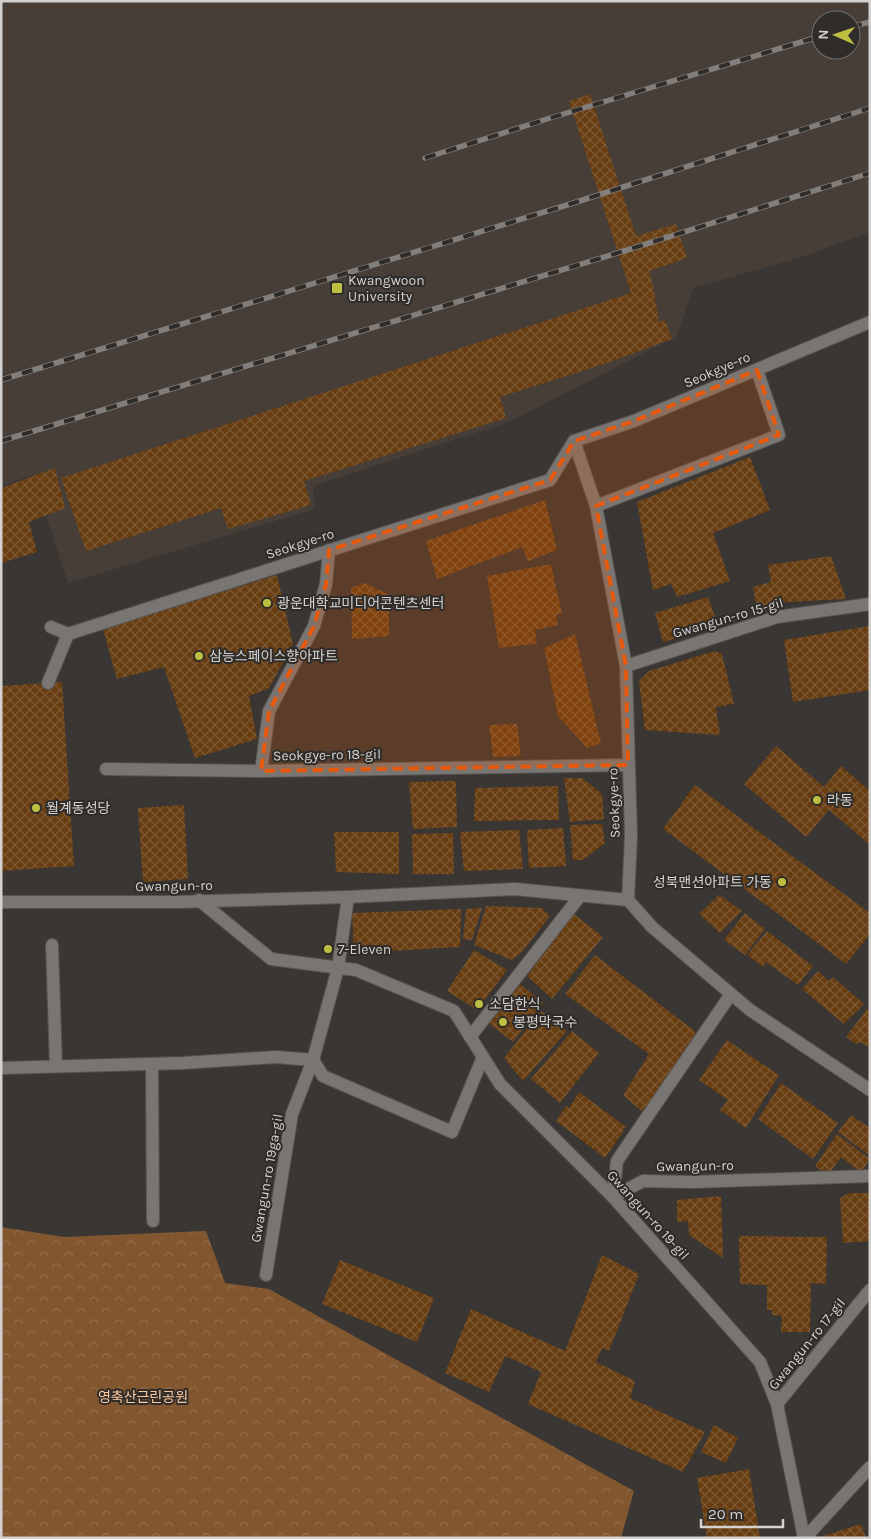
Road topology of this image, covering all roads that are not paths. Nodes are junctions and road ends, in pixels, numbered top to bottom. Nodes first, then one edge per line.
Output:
1 (870, 322) edge
2 (757, 370) junction
3 (574, 441) junction
4 (596, 506) junction
5 (329, 550) junction
6 (870, 604) edge
7 (51, 627) dead end
8 (68, 634) junction
9 (626, 666) junction
10 (48, 683) dead end
11 (628, 765) junction
12 (106, 769) dead end
13 (262, 771) junction
14 (580, 896) junction
15 (348, 897) junction
16 (199, 900) junction
17 (628, 900) junction
18 (1, 902) edge
19 (52, 945) dead end
20 (338, 968) junction
21 (730, 994) junction
22 (470, 1037) junction
23 (483, 1057) junction
24 (313, 1060) junction
25 (152, 1064) junction
26 (56, 1066) junction
27 (1, 1068) edge
28 (870, 1090) edge
29 (870, 1176) edge
30 (613, 1197) junction
31 (153, 1221) dead end
32 (266, 1275) dead end
33 (870, 1290) edge
34 (777, 1404) junction
35 (870, 1467) edge
36 (805, 1538) edge

1 - 2 street, Seokgye-ro
2 - 3 street, Seokgye-ro
2 - 4 street
3 - 4 street, Seokgye-ro
3 - 5 street, Seokgye-ro
4 - 9 street, Seokgye-ro
5 - 8 street, Seokgye-ro
5 - 13 street, Seokgye-ro 18-gil
6 - 9 street, Gwangun-ro 15-gil
7 - 8 street
8 - 10 street
9 - 11 street, Seokgye-ro
11 - 13 street, Seokgye-ro 18-gil
11 - 17 street, Seokgye-ro
12 - 13 street
14 - 15 street, Gwangun-ro
14 - 17 street, Gwangun-ro
14 - 22 street
15 - 16 street, Gwangun-ro
15 - 20 street
16 - 18 street, Gwangun-ro
16 - 20 street, Gwangun-ro 19-gil
17 - 21 street
19 - 26 street
20 - 22 street, Gwangun-ro 19-gil
20 - 24 street, Gwangun-ro 19ga-gil
21 - 28 street
21 - 30 street
22 - 23 street, Gwangun-ro 19-gil
23 - 24 street
23 - 30 street, Gwangun-ro 19-gil
24 - 25 street
24 - 32 street, Gwangun-ro 19ga-gil
25 - 26 street
25 - 31 street
26 - 27 street
29 - 30 street, Gwangun-ro
30 - 34 street, Gwangun-ro 19-gil
33 - 34 street, Gwangun-ro 17-gil
34 - 36 street, Gwangun-ro 17-gil
35 - 36 street, Gwangun-ro 17-gil

